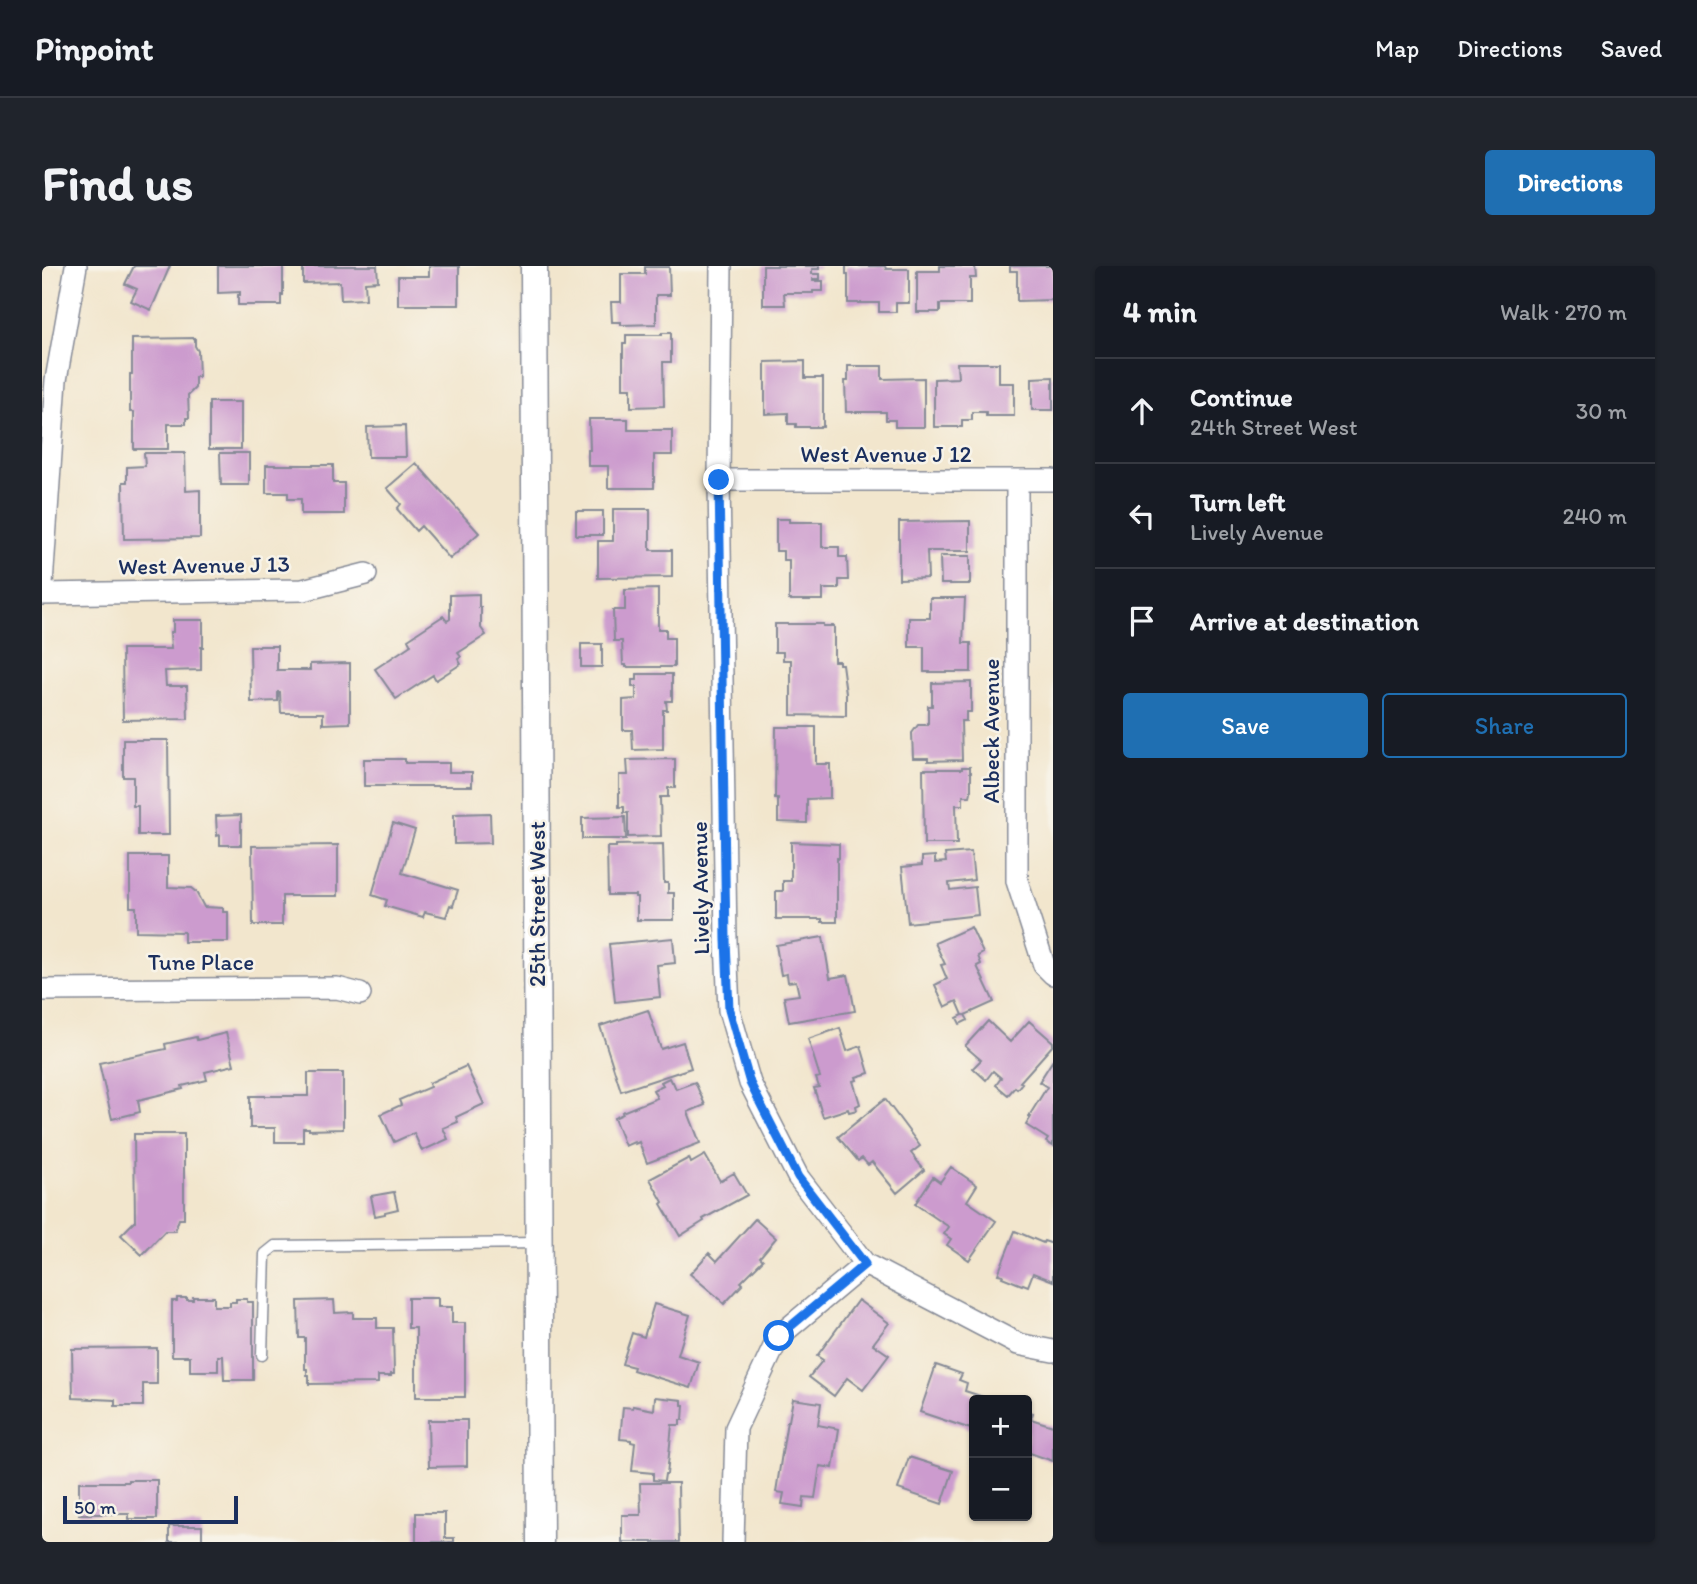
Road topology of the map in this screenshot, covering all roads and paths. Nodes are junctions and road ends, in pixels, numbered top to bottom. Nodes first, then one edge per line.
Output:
1 (76, 266) edge
2 (534, 266) edge
3 (721, 266) edge
4 (719, 480) junction
5 (1017, 480) junction
6 (1053, 480) edge
7 (366, 574) dead end
8 (42, 584) edge
9 (42, 594) edge
10 (1053, 974) edge
11 (42, 990) edge
12 (359, 994) dead end
13 (538, 1243) junction
14 (865, 1264) junction
15 (1053, 1351) edge
16 (262, 1355) dead end
17 (540, 1542) edge
18 (733, 1542) edge

1 - 8 street
2 - 13 street, 25th Street West
3 - 4 street, Lively Avenue
4 - 5 street, West Avenue J 12
4 - 14 street, Lively Avenue
5 - 6 street, West Avenue J 12
5 - 10 street, Albeck Avenue
7 - 9 street, West Avenue J 13
11 - 12 street, Tune Place
13 - 16 lane
13 - 17 street, 25th Street West
14 - 15 street, Lively Avenue
14 - 18 street

